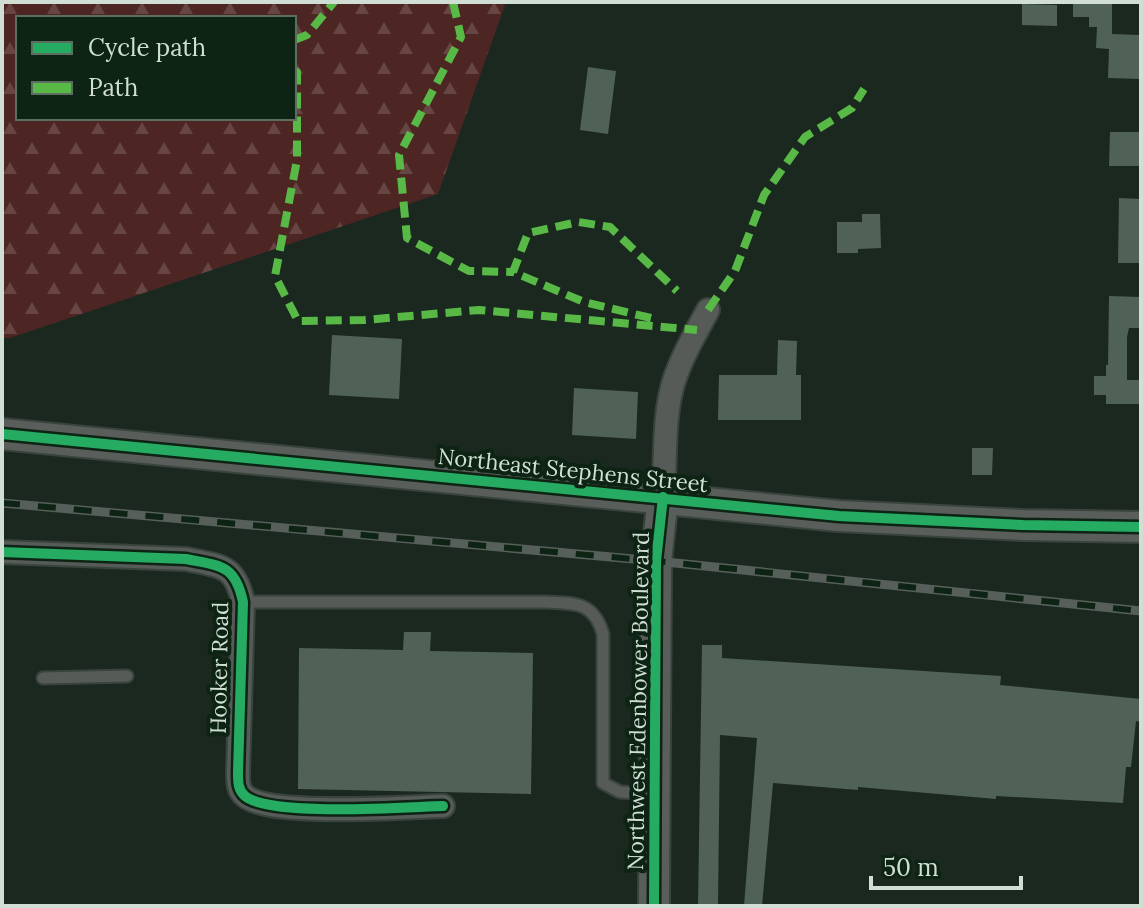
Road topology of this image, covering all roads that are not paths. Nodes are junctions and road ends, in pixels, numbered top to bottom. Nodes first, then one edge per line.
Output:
1 (708, 310) dead end
2 (2, 434) edge
3 (663, 497) junction
4 (1141, 527) edge
5 (2, 552) edge
6 (243, 602) junction
7 (127, 676) dead end
8 (43, 678) dead end
9 (655, 794) junction
10 (443, 806) dead end
11 (654, 906) edge

1 - 3 street
2 - 3 main road, Northeast Stephens Street
3 - 4 main road, Northeast Stephens Street
3 - 9 main road, Northwest Edenbower Boulevard
5 - 6 street, Hooker Road
6 - 9 lane
6 - 10 street, Hooker Road
7 - 8 lane
9 - 11 main road, Northwest Edenbower Boulevard

